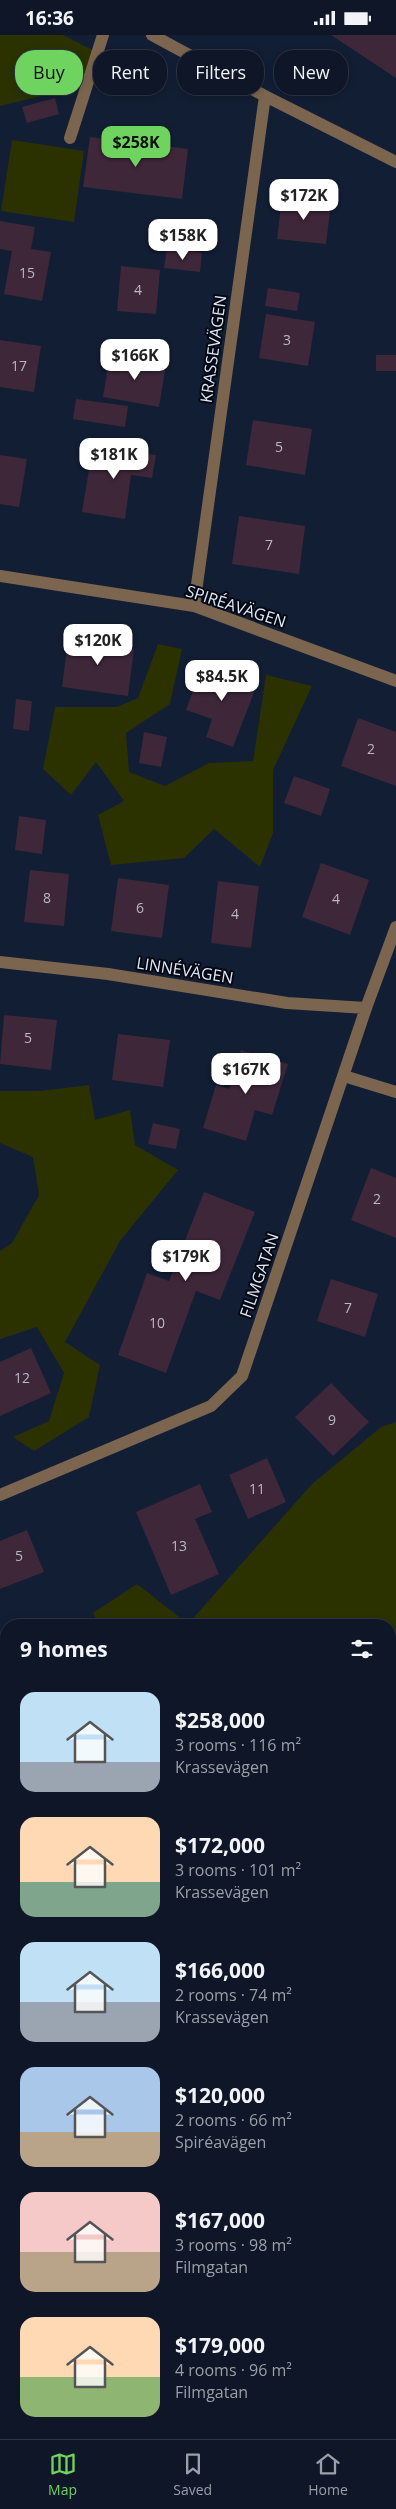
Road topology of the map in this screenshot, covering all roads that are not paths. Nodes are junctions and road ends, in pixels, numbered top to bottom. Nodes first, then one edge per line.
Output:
1 (103, 35) edge
2 (152, 35) edge
3 (265, 96) junction
4 (70, 138) dead end
5 (396, 162) edge
6 (0, 576) edge
7 (194, 606) junction
8 (396, 681) edge
9 (396, 927) edge
10 (0, 962) edge
11 (366, 1008) junction
12 (344, 1076) junction
13 (396, 1092) edge
14 (0, 1495) edge

1 - 4 street
2 - 3 street
3 - 5 street
3 - 7 street, KRASSEVÄGEN
6 - 7 street, SPIRÉAVÄGEN
7 - 8 street, SPIRÉAVÄGEN
9 - 11 street, FILMGATAN
10 - 11 street, LINNÉVÄGEN
11 - 12 street, FILMGATAN
12 - 13 street
12 - 14 street, FILMGATAN

